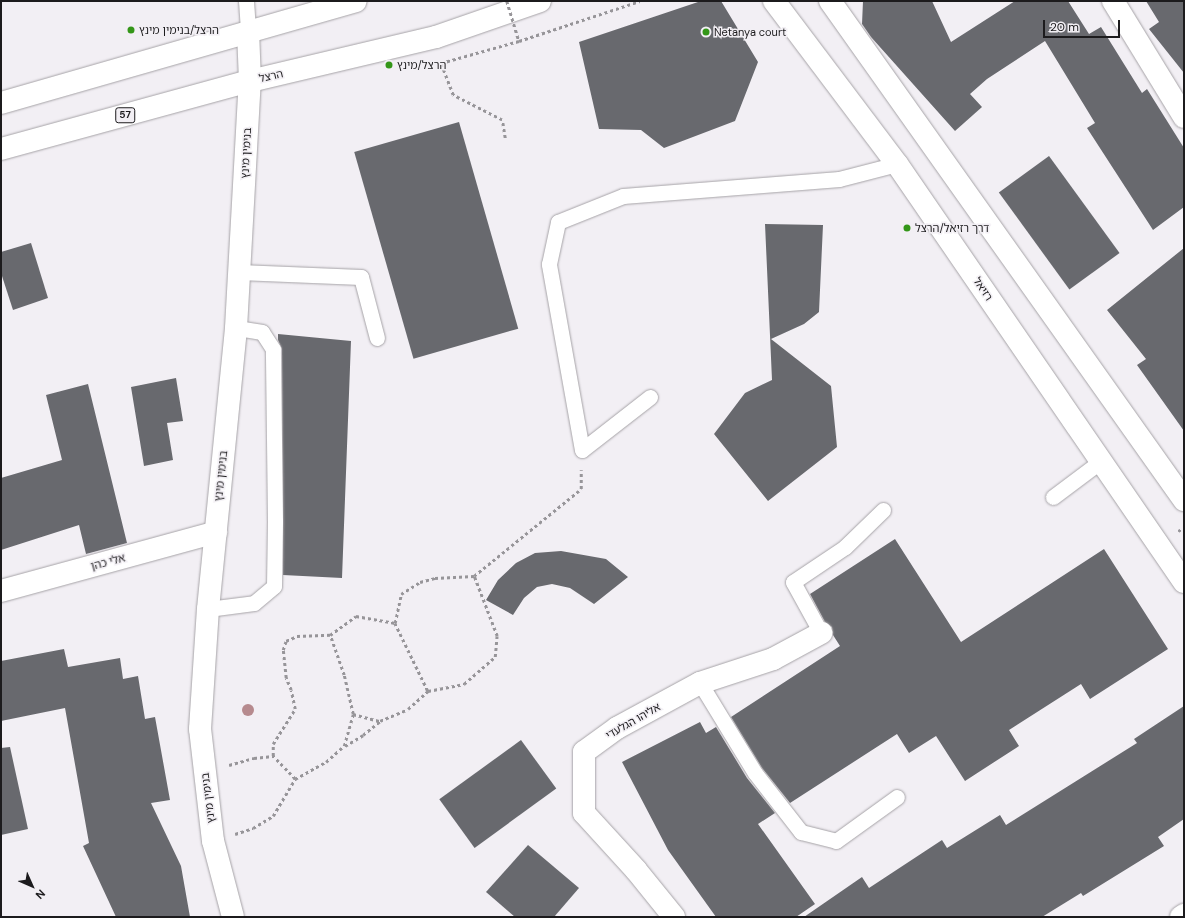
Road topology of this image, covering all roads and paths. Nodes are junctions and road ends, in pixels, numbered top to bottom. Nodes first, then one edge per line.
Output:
1 (246, 1) edge
2 (356, 1) edge
3 (507, 1) edge
4 (540, 1) edge
5 (640, 1) edge
6 (830, 1) edge
7 (1112, 1) edge
8 (775, 5) edge
9 (248, 32) junction
10 (519, 41) junction
11 (250, 81) junction
12 (1178, 93) edge
13 (1, 103) edge
14 (1184, 117) edge
15 (505, 138) dead end
16 (1, 149) edge
17 (897, 164) junction
18 (240, 272) junction
19 (236, 328) junction
20 (377, 338) dead end
21 (650, 397) dead end
22 (582, 450) junction
23 (1101, 461) junction
24 (1053, 497) dead end
25 (1184, 500) edge
26 (883, 510) dead end
27 (216, 532) junction
28 (474, 576) junction
29 (1184, 582) edge
30 (1, 591) edge
31 (208, 609) junction
32 (395, 622) junction
33 (821, 633) joint
34 (330, 635) junction
35 (700, 684) junction
36 (428, 691) junction
37 (353, 714) junction
38 (380, 721) junction
39 (344, 746) junction
40 (273, 756) junction
41 (231, 765) dead end
42 (295, 779) junction
43 (897, 797) dead end
44 (213, 841) junction
45 (1184, 915) edge
46 (233, 917) edge
47 (674, 917) edge
48 (1181, 917) edge

1 - 9 lane
2 - 9 main road
3 - 10 path, bridge
4 - 11 main road, הרצל
5 - 10 path
6 - 25 main road
7 - 12 main road
8 - 17 main road, רזיאל
9 - 11 main road, בנימין מינץ
9 - 13 main road
10 - 15 path
11 - 16 main road, הרצל / 57
11 - 18 main road, בנימין מינץ
12 - 14 main road
17 - 22 lane
17 - 23 main road, רזיאל
18 - 19 main road, בנימין מינץ
18 - 20 lane
19 - 27 main road, בנימין מינץ
19 - 31 lane
21 - 22 lane
22 - 28 path
23 - 24 lane
23 - 29 main road, רזיאל
26 - 33 lane
27 - 30 main road, אלי כהן
27 - 31 main road, בנימין מינץ
28 - 32 path
28 - 36 path
31 - 44 main road, בנימין מינץ
32 - 34 path
32 - 36 path
33 - 35 main road, אליהו הגלעדי
34 - 37 path
34 - 40 path
35 - 43 lane
35 - 47 main road, אליהו הגלעדי
36 - 38 path
37 - 38 path
37 - 39 path
38 - 39 path
39 - 42 path
40 - 41 path
40 - 42 path
42 - 44 path
44 - 46 main road, בנימין מינץ
45 - 48 main road

